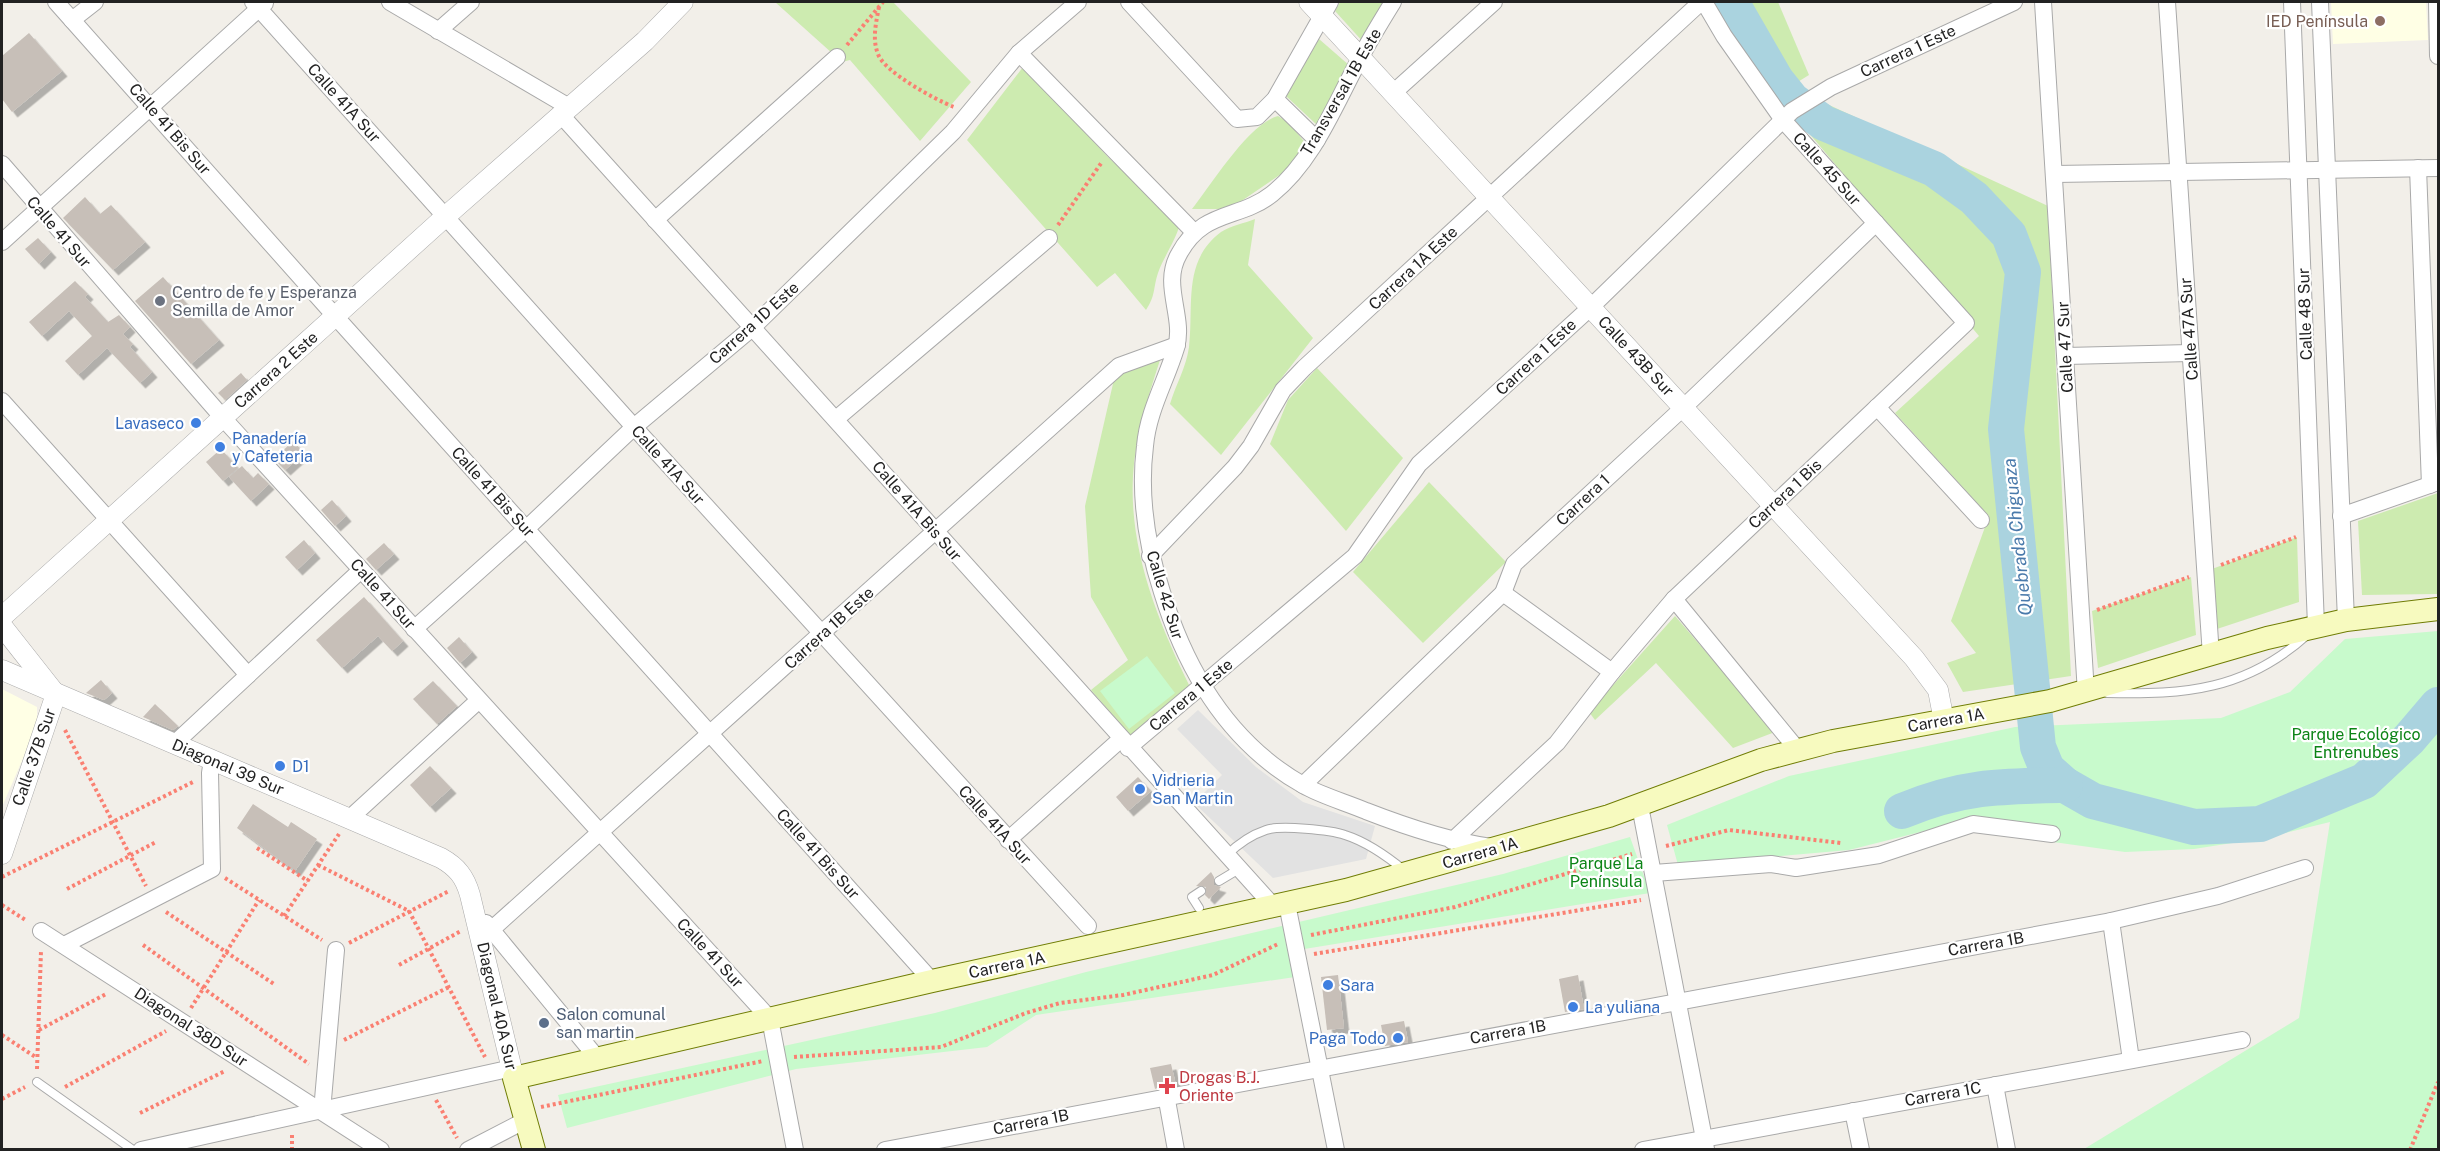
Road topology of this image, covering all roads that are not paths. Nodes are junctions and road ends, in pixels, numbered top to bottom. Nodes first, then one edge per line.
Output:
1 (56, 2) edge
2 (95, 2) edge
3 (390, 2) edge
4 (471, 2) edge
5 (684, 2) edge
6 (1077, 2) edge
7 (1129, 2) edge
8 (1393, 2) edge
9 (1494, 2) edge
10 (1702, 2) edge
11 (2014, 2) edge
12 (2043, 2) edge
13 (2167, 2) edge
14 (2292, 2) edge
15 (2319, 2) edge
16 (2437, 2) edge
17 (259, 4) edge
18 (1320, 6) edge
19 (72, 20) junction
20 (438, 31) junction
21 (1019, 54) junction
22 (2439, 56) edge
23 (837, 57) road end
24 (1360, 57) junction
25 (1393, 93) junction
26 (1275, 99) junction
27 (150, 107) junction
28 (565, 111) junction
29 (1793, 111) junction
30 (1317, 140) junction
31 (2, 164) edge
32 (2418, 168) junction
33 (2439, 168) edge
34 (2327, 170) junction
35 (2299, 171) junction
36 (2178, 172) junction
37 (2055, 174) junction
38 (1488, 196) junction
39 (38, 209) junction
40 (446, 216) junction
41 (655, 220) junction
42 (1876, 223) junction
43 (1194, 232) junction
44 (1049, 238) road end
45 (2, 242) edge
46 (1591, 307) junction
47 (335, 316) junction
48 (1966, 323) joint
49 (752, 328) junction
50 (1177, 345) junction
51 (2190, 353) junction
52 (2066, 356) junction
53 (2, 402) edge
54 (1154, 402) joint
55 (1877, 407) junction
56 (1683, 408) junction
57 (223, 418) junction
58 (836, 419) junction
59 (634, 427) junction
60 (2434, 484) edge
61 (1773, 506) junction
62 (2341, 516) junction
63 (1981, 520) dead end
64 (108, 521) junction
65 (526, 529) junction
66 (935, 532) junction
67 (1150, 556) junction
68 (361, 570) junction
69 (1503, 593) junction
70 (1674, 600) junction
71 (2439, 609) edge
72 (2, 617) edge
73 (2346, 620) junction
74 (2, 626) edge
75 (2316, 626) junction
76 (414, 629) junction
77 (822, 634) junction
78 (2211, 656) junction
79 (2, 670) edge
80 (1612, 672) junction
81 (248, 675) junction
82 (1201, 687) junction
83 (2086, 693) junction
84 (54, 700) junction
85 (479, 700) junction
86 (1944, 721) junction
87 (710, 734) junction
88 (1125, 743) junction
89 (174, 744) junction
90 (1797, 749) junction
91 (211, 767) junction
92 (1303, 785) junction
93 (1640, 806) junction
94 (349, 819) junction
95 (599, 833) junction
96 (2052, 834) dead end
97 (1008, 840) junction
98 (1452, 841) junction
99 (1498, 848) junction
100 (2, 854) edge
101 (1227, 855) junction
102 (454, 865) joint
103 (2305, 868) dead end
104 (1239, 869) junction
105 (1408, 873) junction
106 (1654, 873) junction
107 (1219, 881) dead end
108 (1202, 891) dead end
109 (1281, 905) junction
110 (1199, 908) dead end
111 (481, 921) junction
112 (2111, 921) junction
113 (1088, 926) dead end
114 (41, 931) road end
115 (64, 945) junction
116 (336, 950) road end
117 (932, 981) junction
118 (1678, 1001) junction
119 (770, 1019) junction
120 (2242, 1040) dead end
121 (598, 1059) junction
122 (2131, 1060) junction
123 (1320, 1067) junction
124 (513, 1073) junction
125 (37, 1082) road end
126 (1995, 1085) junction
127 (1166, 1095) junction
128 (322, 1111) junction
129 (1853, 1111) junction
130 (530, 1114) junction
131 (1705, 1144) edge
132 (463, 1145) edge
133 (163, 1147) edge
134 (133, 1149) edge
135 (141, 1149) edge
136 (381, 1149) edge
137 (534, 1149) edge
138 (795, 1149) edge
139 (885, 1149) edge
140 (1176, 1149) edge
141 (1336, 1149) edge
142 (1643, 1149) edge
143 (1861, 1149) edge
144 (2007, 1149) edge

1 - 19 street, Calle 41 Bis Sur
2 - 19 street
3 - 20 street, Calle 41A Bis Sur
4 - 20 street
5 - 28 street, Carrera 2 Este
6 - 21 street, Carrera 1D Este
7 - 26 street
8 - 24 street, Transversal 1B Este
9 - 25 street
10 - 29 street, Calle 45 Sur
10 - 38 street, Carrera 1A Este
11 - 29 street, Carrera 1 Este
12 - 37 street, Calle 47 Sur
13 - 36 street, Calle 47A Sur
14 - 35 street, Calle 48 Sur
15 - 34 street, Calle 48 Sur
16 - 22 street
17 - 27 street
17 - 40 street, Calle 41A Sur
18 - 24 street, Calle 43B Sur
18 - 26 street
19 - 27 street, Calle 41 Bis Sur
20 - 28 street, Calle 41A Bis Sur
21 - 43 street
21 - 49 street, Carrera 1D Este
23 - 41 street
24 - 25 street, Calle 43B Sur
24 - 30 street, Transversal 1B Este
25 - 38 street, Calle 43B Sur
26 - 30 street
27 - 39 street
27 - 47 street, Calle 41 Bis Sur
28 - 40 street, Carrera 2 Este
28 - 41 street, Calle 41A Bis Sur
29 - 42 street, Calle 45 Sur
29 - 46 street, Carrera 1 Este
30 - 43 street, Transversal 1B Este
31 - 39 street, Calle 41 Sur
32 - 33 street
32 - 34 street
32 - 60 street
34 - 35 street
34 - 62 street, Calle 48 Sur
35 - 36 street
35 - 75 street, Calle 48 Sur
36 - 37 street
36 - 51 street, Calle 47A Sur
37 - 52 street, Calle 47 Sur
38 - 46 street, Calle 43B Sur
38 - 67 street, Carrera 1A Este
39 - 45 street
39 - 57 street, Calle 41 Sur
40 - 47 street, Carrera 2 Este
40 - 59 street, Calle 41A Sur
41 - 49 street, Calle 41A Bis Sur
42 - 48 street, Calle 45 Sur
42 - 56 street, Carrera 1
43 - 50 street, Transversal 1B Este
44 - 58 street
46 - 56 street, Calle 43B Sur
46 - 82 street, Carrera 1 Este
47 - 57 street, Carrera 2 Este
47 - 65 street, Calle 41 Bis Sur
48 - 55 street, Carrera 1 Bis
49 - 58 street, Calle 41A Bis Sur
49 - 59 street, Carrera 1D Este
50 - 54 street, Transversal 1B Este
50 - 66 street, Carrera 1B Este
51 - 52 street
51 - 78 street, Calle 47A Sur
52 - 83 street, Calle 47 Sur
53 - 64 street
54 - 67 street, Calle 42 Sur
55 - 61 street, Carrera 1 Bis
55 - 63 street
56 - 61 street, Calle 43B Sur
56 - 69 street, Carrera 1
57 - 64 street, Carrera 2 Este
57 - 68 street, Calle 41 Sur
58 - 66 street, Calle 41A Bis Sur
59 - 65 street, Carrera 1D Este
59 - 77 street, Calle 41A Sur
60 - 62 street
61 - 70 street, Carrera 1 Bis
61 - 86 street, Calle 43B Sur
62 - 73 street, Calle 48 Sur
64 - 72 street, Carrera 2 Este
64 - 81 street
65 - 76 street, Carrera 1D Este
65 - 87 street, Calle 41 Bis Sur
66 - 77 street, Carrera 1B Este
66 - 88 street, Calle 41A Bis Sur
67 - 82 street, Calle 42 Sur
68 - 76 street, Calle 41 Sur
68 - 81 street
69 - 80 street
69 - 92 street, Carrera 1
70 - 80 street, Carrera 1 Bis
70 - 90 street
71 - 73 main road, Carrera 1A
73 - 75 main road, Carrera 1A
74 - 84 street
75 - 78 main road, Carrera 1A
75 - 83 lane
76 - 85 street, Calle 41 Sur
77 - 87 street, Carrera 1B Este
77 - 97 street, Calle 41A Sur
78 - 83 main road, Carrera 1A
79 - 84 street, Diagonal 39 Sur
80 - 98 street, Carrera 1 Bis
81 - 89 street
82 - 88 street, Carrera 1 Este
82 - 92 street, Calle 42 Sur
83 - 86 main road, Carrera 1A
84 - 89 street, Diagonal 39 Sur
84 - 100 street, Calle 37B Sur
85 - 94 street
85 - 95 street, Calle 41 Sur
86 - 90 main road, Carrera 1A
87 - 95 street, Carrera 1B Este
87 - 117 street, Calle 41 Bis Sur
88 - 97 street, Carrera 1 Este
88 - 101 street, Calle 41A Bis Sur
89 - 91 street, Diagonal 39 Sur
90 - 93 main road, Carrera 1A
91 - 94 street, Diagonal 39 Sur
91 - 115 street
92 - 98 street, Calle 42 Sur
93 - 99 main road, Carrera 1A
93 - 106 street
94 - 102 street, Diagonal 39 Sur
95 - 111 street, Carrera 1B Este
95 - 119 street, Calle 41 Sur
96 - 106 street
97 - 113 street, Calle 41A Sur
98 - 99 street, Calle 42 Sur
99 - 105 main road, Carrera 1A
101 - 104 street, Calle 41A Bis Sur
101 - 105 lane
102 - 111 street, Diagonal 40A Sur
103 - 112 street, Carrera 1B
104 - 107 lane
104 - 109 street, Calle 41A Bis Sur
105 - 109 main road, Carrera 1A
106 - 118 street
108 - 110 lane
109 - 117 main road, Carrera 1A
109 - 123 street
111 - 121 street
111 - 124 street, Diagonal 40A Sur
112 - 118 street, Carrera 1B
112 - 122 street
114 - 115 street, Diagonal 38D Sur
115 - 128 street, Diagonal 38D Sur
116 - 128 street
117 - 119 main road, Carrera 1A
118 - 123 street, Carrera 1B
118 - 131 street
119 - 121 main road, Carrera 1A
119 - 138 street
120 - 122 street, Carrera 1C
121 - 124 main road, Carrera 1A
122 - 126 street, Carrera 1C
123 - 127 street, Carrera 1B
123 - 141 street
124 - 128 street
124 - 130 main road, Diagonal 40A Sur
125 - 134 lane
126 - 129 street, Carrera 1C
126 - 144 street
127 - 139 street, Carrera 1B
127 - 140 street
128 - 133 street
128 - 136 street, Diagonal 38D Sur
129 - 131 street, Carrera 1C
129 - 143 street
130 - 132 street
130 - 137 main road, Diagonal 40A Sur
131 - 142 street, Carrera 1C
133 - 135 street

